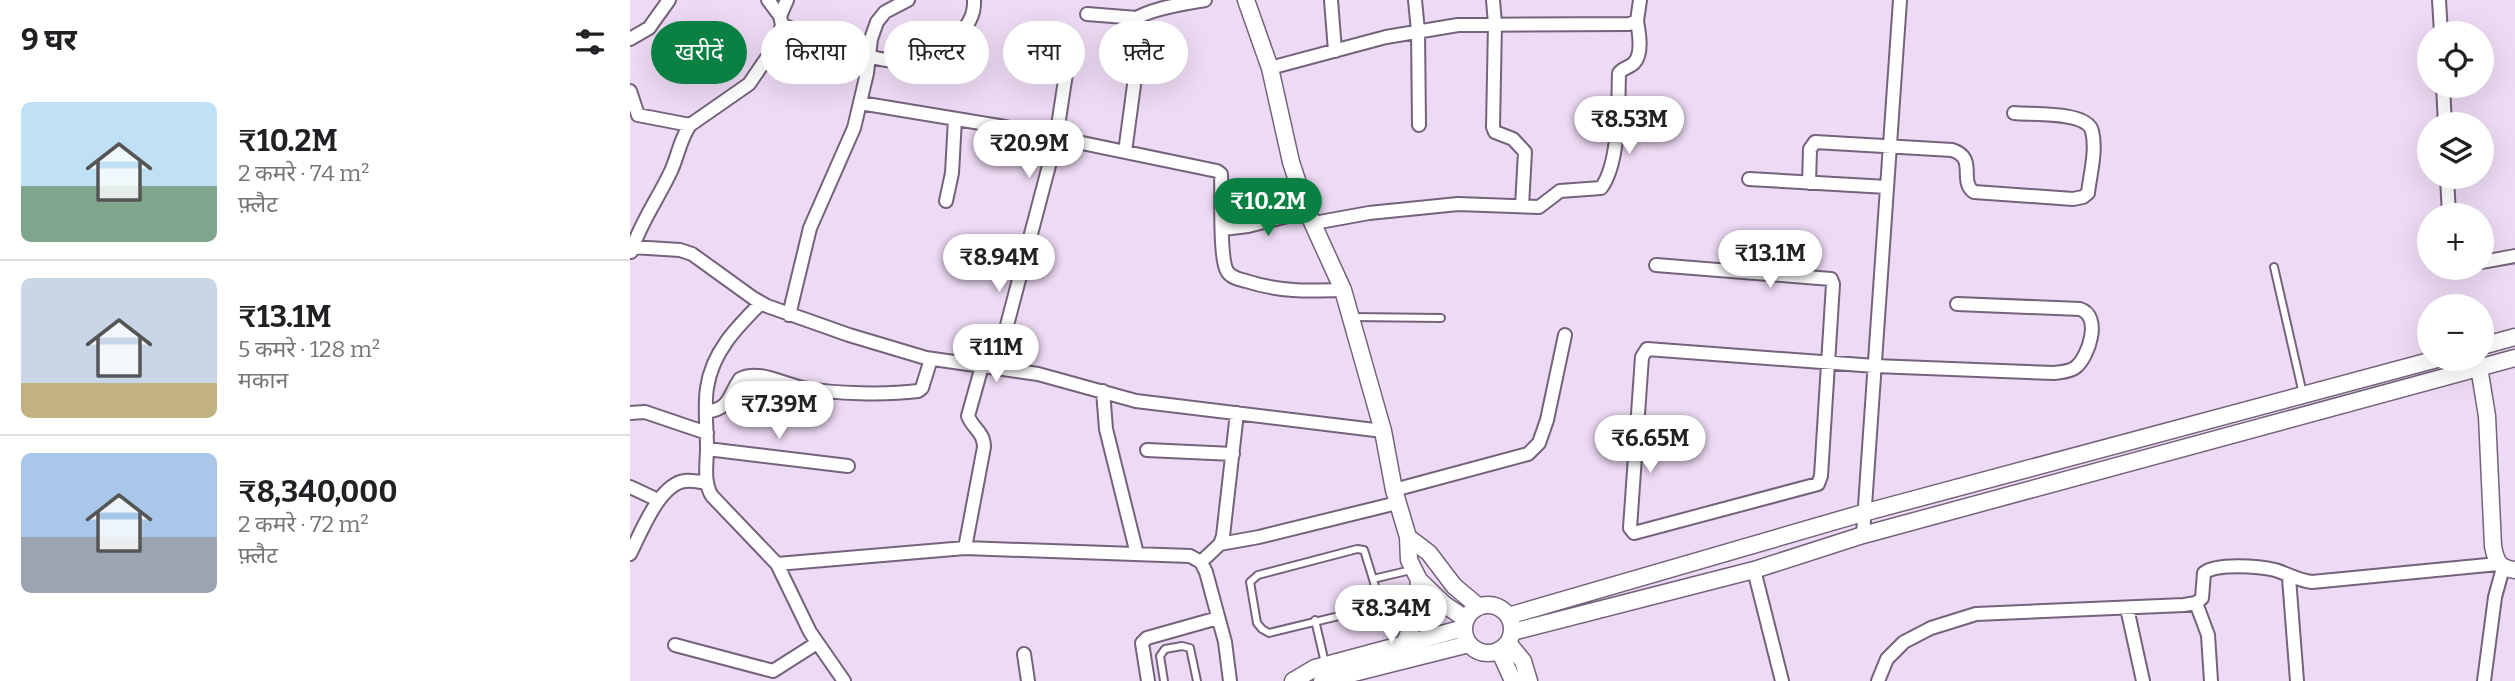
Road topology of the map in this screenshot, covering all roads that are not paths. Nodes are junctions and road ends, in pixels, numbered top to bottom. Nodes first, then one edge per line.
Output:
1 (669, 0) edge
2 (768, 0) edge
3 (787, 0) edge
4 (908, 0) edge
5 (974, 0) edge
6 (1205, 0) edge
7 (1246, 0) edge
8 (1331, 0) edge
9 (1415, 0) edge
10 (1493, 0) edge
11 (1640, 0) edge
12 (1900, 0) edge
13 (2439, 0) edge
14 (1087, 14) dead end
15 (1137, 18) junction
16 (781, 20) junction
17 (1134, 21) edge
18 (1637, 21) junction
19 (2440, 21) edge
20 (1495, 24) junction
21 (1418, 31) junction
22 (630, 39) edge
23 (870, 48) edge
24 (1335, 51) junction
25 (870, 56) edge
26 (1270, 68) junction
27 (864, 84) edge
28 (1064, 84) edge
29 (1134, 85) dead end
30 (630, 91) edge
31 (860, 103) junction
32 (2014, 113) dead end
33 (955, 119) junction
34 (690, 125) junction
35 (1419, 125) dead end
36 (1056, 139) junction
37 (1890, 146) junction
38 (1125, 152) junction
39 (1749, 179) dead end
40 (1809, 183) junction
41 (1887, 187) junction
42 (946, 201) dead end
43 (1522, 206) junction
44 (1311, 217) junction
45 (1223, 229) junction
46 (631, 251) edge
47 (2515, 256) edge
48 (2494, 260) edge
49 (1656, 265) dead end
50 (2274, 267) dead end
51 (1343, 290) junction
52 (761, 303) junction
53 (1957, 304) dead end
54 (789, 315) junction
55 (1350, 317) junction
56 (1441, 318) dead end
57 (1565, 335) dead end
58 (2515, 337) edge
59 (2494, 343) edge
60 (2515, 358) edge
61 (931, 359) junction
62 (1828, 363) junction
63 (2494, 363) edge
64 (2417, 365) edge
65 (982, 366) junction
66 (1875, 366) junction
67 (996, 367) junction
68 (2464, 371) edge
69 (2480, 371) edge
70 (1103, 391) junction
71 (2304, 396) junction
72 (706, 412) junction
73 (630, 413) edge
74 (1237, 413) junction
75 (1383, 431) junction
76 (707, 433) junction
77 (707, 449) junction
78 (1147, 450) dead end
79 (1233, 454) junction
80 (848, 466) dead end
81 (707, 483) junction
82 (630, 487) edge
83 (1395, 497) junction
84 (658, 500) junction
85 (1863, 513) junction
86 (1863, 535) junction
87 (1408, 537) junction
88 (1220, 544) junction
89 (965, 548) junction
90 (630, 554) edge
91 (1137, 554) junction
92 (1201, 562) junction
93 (776, 564) junction
94 (2505, 567) edge
95 (1754, 570) junction
96 (1416, 574) junction
97 (2289, 578) junction
98 (1373, 579) junction
99 (2196, 603) junction
100 (1479, 607) junction
101 (2127, 608) junction
102 (1218, 618) junction
103 (1315, 620) junction
104 (1465, 624) junction
105 (1507, 635) junction
106 (817, 643) junction
107 (1404, 644) junction
108 (1469, 644) junction
109 (675, 645) dead end
110 (1024, 654) dead end
111 (1324, 673) edge
112 (1507, 679) edge
113 (844, 681) edge
114 (1028, 681) edge
115 (1148, 681) edge
116 (1164, 681) edge
117 (1198, 681) edge
118 (1230, 681) edge
119 (1293, 681) edge
120 (1530, 681) edge
121 (1782, 681) edge
122 (1878, 681) edge
123 (2143, 681) edge
124 (2211, 681) edge
125 (2297, 681) edge
126 (2484, 681) edge

1 - 22 street
2 - 16 street
3 - 16 street
4 - 23 street
5 - 25 street
6 - 15 street
7 - 26 main road
8 - 24 street
9 - 21 street
10 - 20 street
11 - 18 street
12 - 37 street
13 - 19 street
14 - 15 street
15 - 17 street
16 - 34 street
18 - 20 street
18 - 43 street
20 - 21 street
20 - 43 street
21 - 24 street
21 - 35 street
24 - 26 street
26 - 44 main road
27 - 31 street
28 - 36 street
29 - 38 street
30 - 34 street
31 - 33 street
31 - 54 street
32 - 37 street
33 - 36 street
33 - 42 street
34 - 46 street
36 - 38 street
36 - 67 street
37 - 40 street
37 - 41 street
38 - 45 street
39 - 40 street
40 - 41 street
41 - 66 street
43 - 44 street
44 - 45 street
44 - 51 main road
45 - 51 street
46 - 52 street
47 - 48 street
49 - 62 street
50 - 71 lane
51 - 55 main road
52 - 54 street
52 - 72 street
53 - 66 street
54 - 61 street
55 - 56 lane
55 - 75 main road
57 - 83 street
58 - 59 main road
60 - 63 main road
61 - 65 street
61 - 72 street
62 - 62 street
62 - 66 street
64 - 71 main road
65 - 67 street
65 - 89 street
66 - 85 street
67 - 70 street
68 - 86 main road
69 - 94 main road
70 - 74 street
70 - 91 street
71 - 85 main road
72 - 76 street
73 - 76 street
74 - 75 street
74 - 79 street
75 - 83 main road
76 - 77 street
77 - 80 street
77 - 81 street
78 - 79 street
79 - 88 street
81 - 84 street
81 - 93 street
82 - 84 street
83 - 87 main road
83 - 88 street
84 - 90 street
85 - 86 street
85 - 105 main road
86 - 95 main road
87 - 96 main road
87 - 100 main road
88 - 92 street
89 - 91 street
89 - 93 street
91 - 92 street
92 - 102 street
93 - 106 street
94 - 97 street
94 - 126 street
95 - 105 main road
95 - 121 street
96 - 98 lane
96 - 104 main road
96 - 107 main road
97 - 99 street
97 - 125 street
98 - 103 lane
98 - 103 lane
99 - 101 street
99 - 124 street
100 - 104 main road
100 - 105 main road
101 - 122 street
101 - 123 street
102 - 115 street
102 - 118 street
103 - 111 lane
104 - 107 main road
104 - 108 main road
105 - 108 main road
105 - 112 main road
105 - 120 main road
106 - 109 street
106 - 113 street
107 - 111 main road
108 - 111 main road
110 - 114 street
111 - 119 main road
116 - 117 lane

